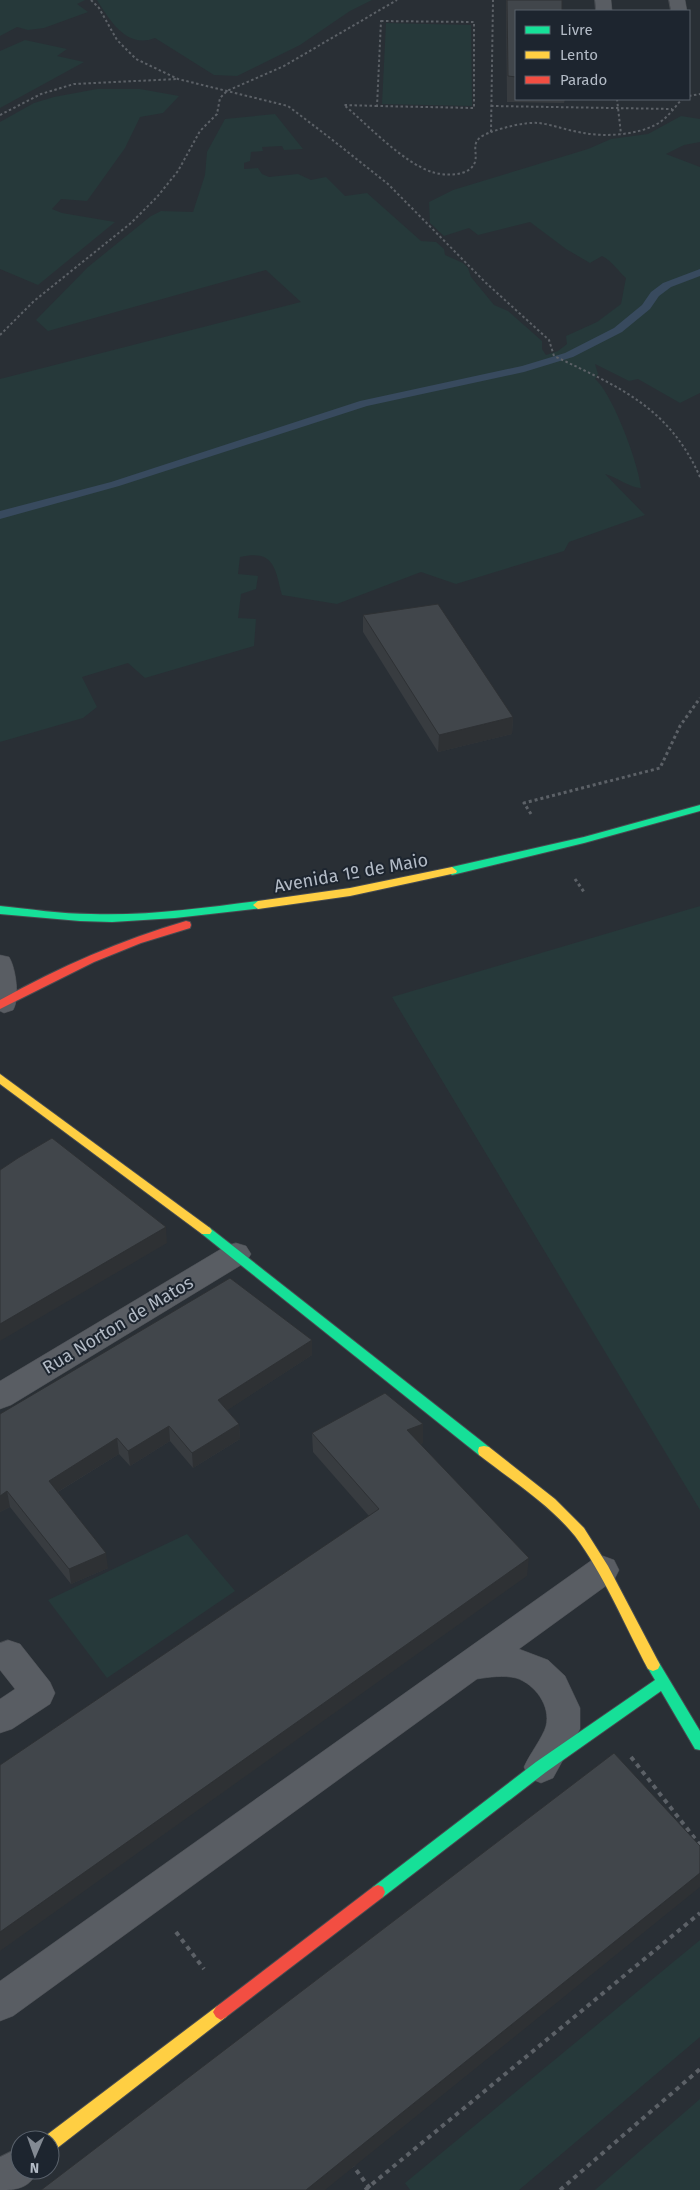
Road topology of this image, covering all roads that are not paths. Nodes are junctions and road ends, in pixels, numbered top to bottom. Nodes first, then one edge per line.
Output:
1 (700, 808) edge
2 (266, 905) junction
3 (0, 910) edge
4 (0, 964) edge
5 (2, 1004) edge
6 (0, 1078) edge
7 (236, 1254) junction
8 (0, 1396) edge
9 (603, 1570) junction
10 (8, 1655) dead end
11 (465, 1667) junction
12 (662, 1683) junction
13 (0, 1718) edge
14 (700, 1744) edge
15 (541, 1767) junction
16 (0, 2003) edge
17 (60, 2135) edge

1 - 2 street, Avenida 1º de Maio
2 - 3 street, Avenida 1º de Maio
2 - 5 street
4 - 5 street
6 - 7 street
7 - 8 street, Rua Norton de Matos
7 - 9 street
9 - 11 street
9 - 12 street
10 - 13 street
11 - 15 street
11 - 16 street
12 - 14 street
12 - 15 street
15 - 17 street

